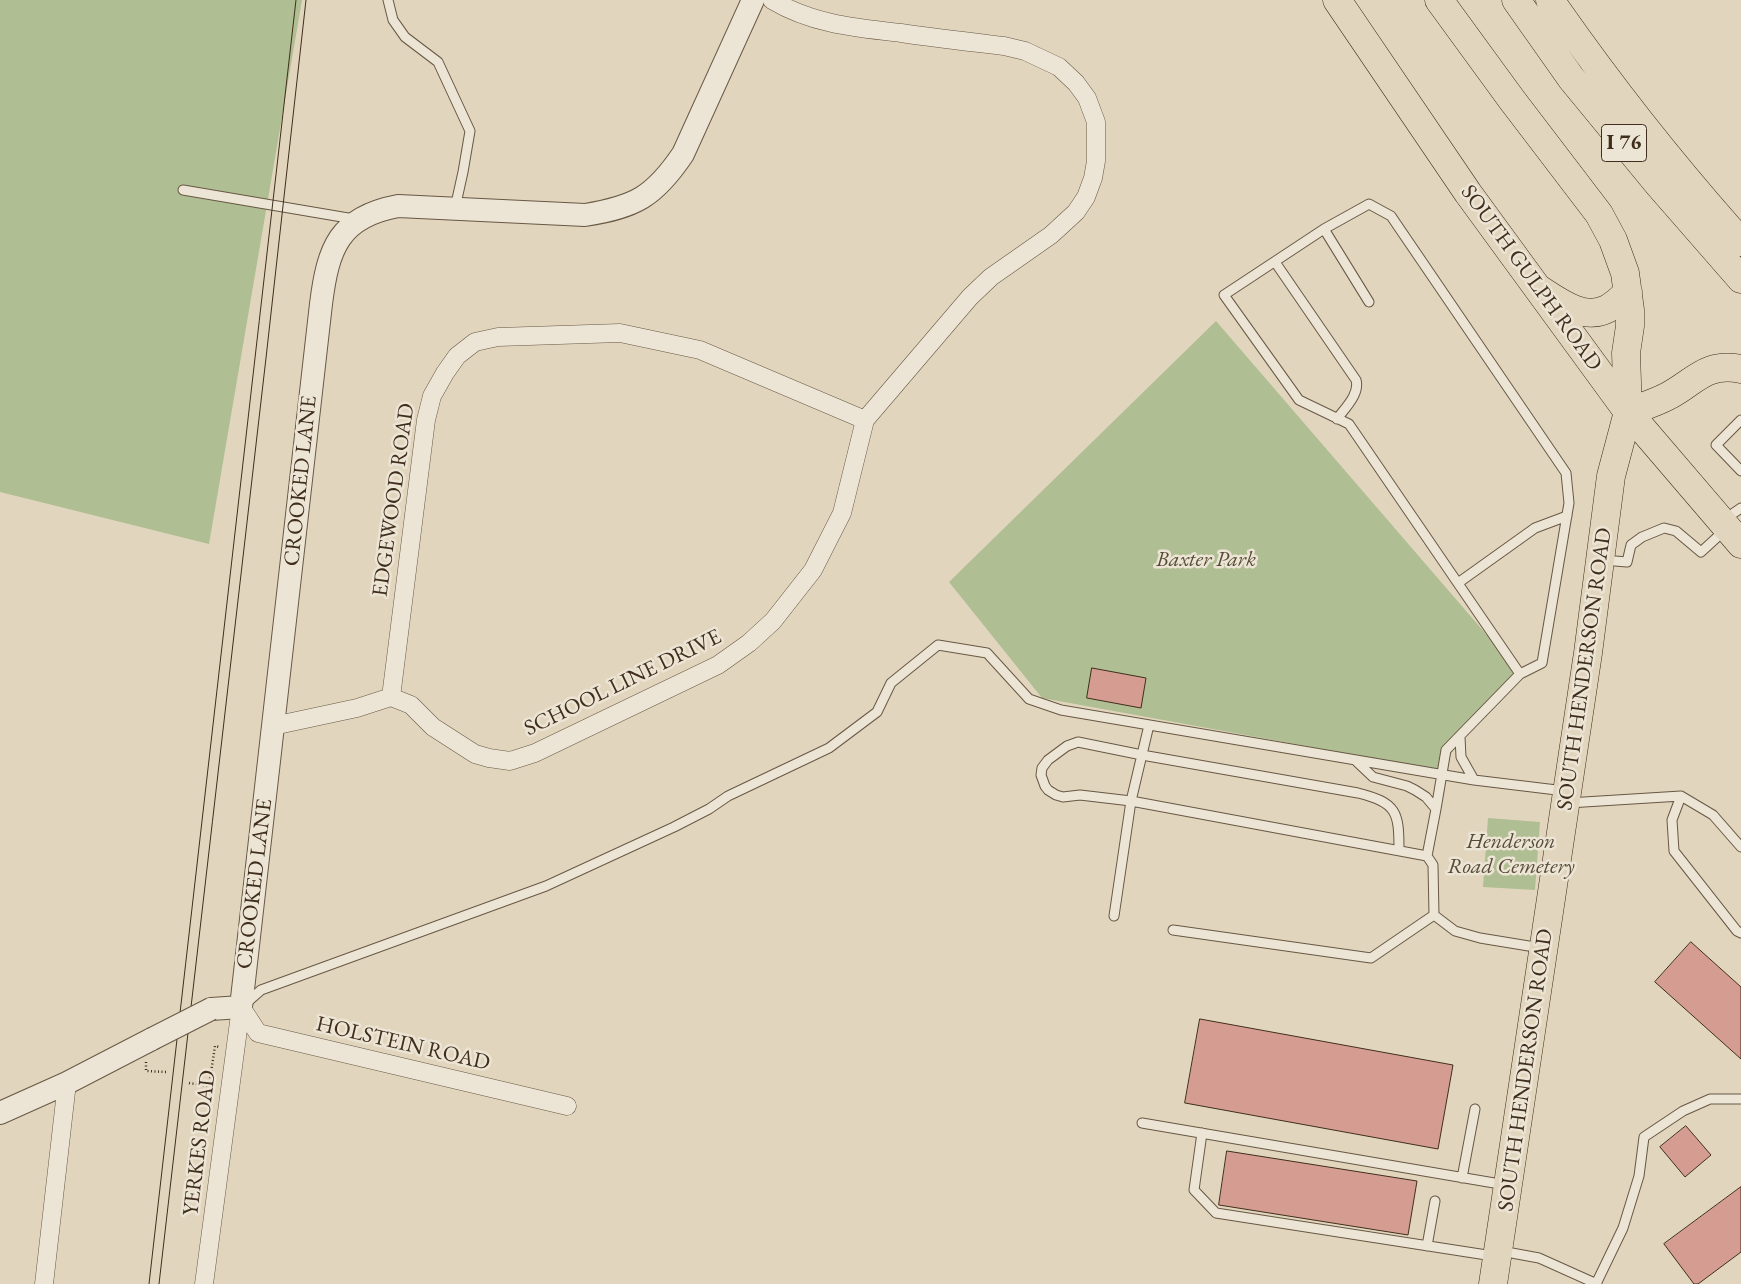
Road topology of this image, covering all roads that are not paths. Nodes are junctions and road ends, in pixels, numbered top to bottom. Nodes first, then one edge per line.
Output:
1 (388, 0) edge
2 (753, 0) edge
3 (772, 0) edge
4 (1337, 0) edge
5 (1439, 0) edge
6 (1516, 0) edge
7 (1550, 0) edge
8 (183, 190) dead end
9 (455, 209) junction
10 (357, 220) junction
11 (1324, 229) junction
12 (1741, 242) edge
13 (1275, 262) junction
14 (1741, 279) edge
15 (1539, 288) junction
16 (1628, 292) junction
17 (1370, 302) dead end
18 (1741, 369) edge
19 (1628, 412) junction
20 (1337, 419) junction
21 (865, 420) junction
22 (1741, 420) edge
23 (1741, 471) edge
24 (1567, 516) junction
25 (1733, 527) edge
26 (1600, 560) junction
27 (1458, 583) junction
28 (1520, 674) junction
29 (391, 697) junction
30 (1149, 725) junction
31 (273, 726) junction
32 (1460, 737) junction
33 (1142, 755) junction
34 (1355, 760) junction
35 (1441, 775) junction
36 (1474, 780) junction
37 (1681, 796) junction
38 (1567, 797) junction
39 (1131, 801) junction
40 (1436, 809) junction
41 (1741, 847) edge
42 (1399, 850) junction
43 (1427, 856) junction
44 (1434, 915) junction
45 (1114, 916) dead end
46 (1173, 930) dead end
47 (1741, 933) edge
48 (1544, 949) junction
49 (240, 1007) junction
50 (67, 1083) junction
51 (1741, 1099) edge
52 (567, 1106) dead end
53 (1475, 1109) dead end
54 (0, 1113) edge
55 (1142, 1123) dead end
56 (1202, 1133) junction
57 (1462, 1178) junction
58 (1509, 1186) junction
59 (1435, 1201) dead end
60 (1427, 1246) junction
61 (1498, 1254) junction
62 (44, 1284) edge
63 (204, 1284) edge
64 (1493, 1284) edge
65 (1596, 1284) edge

1 - 9 lane
2 - 9 street, CROOKED LANE
3 - 21 street, SCHOOL LINE DRIVE
4 - 15 main road, SOUTH GULPH ROAD
5 - 16 main road, SOUTH HENDERSON ROAD
6 - 14 main road, I 76
7 - 12 main road, I 76
8 - 10 lane
9 - 10 street, CROOKED LANE
10 - 31 street, CROOKED LANE
11 - 13 lane
11 - 17 lane
11 - 24 lane
13 - 20 lane
13 - 20 lane
15 - 16 main road
15 - 19 main road, SOUTH GULPH ROAD
16 - 19 main road, SOUTH HENDERSON ROAD
18 - 19 main road
19 - 25 main road, SOUTH GULPH ROAD
19 - 26 main road, SOUTH HENDERSON ROAD
20 - 27 lane
21 - 29 street, SCHOOL LINE DRIVE
21 - 29 street, EDGEWOOD ROAD
22 - 23 lane
24 - 27 lane
24 - 28 lane
25 - 26 lane
26 - 38 main road, SOUTH HENDERSON ROAD
27 - 28 lane
28 - 32 lane
29 - 31 street
30 - 33 lane
30 - 34 lane
30 - 49 lane
31 - 49 street, CROOKED LANE
32 - 35 lane
32 - 36 lane
33 - 39 lane
33 - 39 lane
33 - 42 lane
34 - 35 lane
34 - 40 lane
35 - 36 lane
35 - 40 lane
36 - 38 lane
37 - 38 lane
37 - 41 lane
37 - 47 lane
38 - 48 main road, SOUTH HENDERSON ROAD
39 - 42 lane
39 - 45 lane
40 - 43 lane
42 - 43 lane
43 - 44 lane
44 - 46 lane
44 - 48 lane
48 - 58 main road, SOUTH HENDERSON ROAD
49 - 50 street, bridge
49 - 52 street, HOLSTEIN ROAD
49 - 63 street, YERKES ROAD
50 - 54 street
50 - 62 street
51 - 65 lane
53 - 57 lane
55 - 56 lane
56 - 57 lane
56 - 60 lane
57 - 58 lane
58 - 61 main road, SOUTH HENDERSON ROAD
59 - 60 lane
60 - 61 lane
61 - 64 main road, SOUTH HENDERSON ROAD
61 - 65 lane

